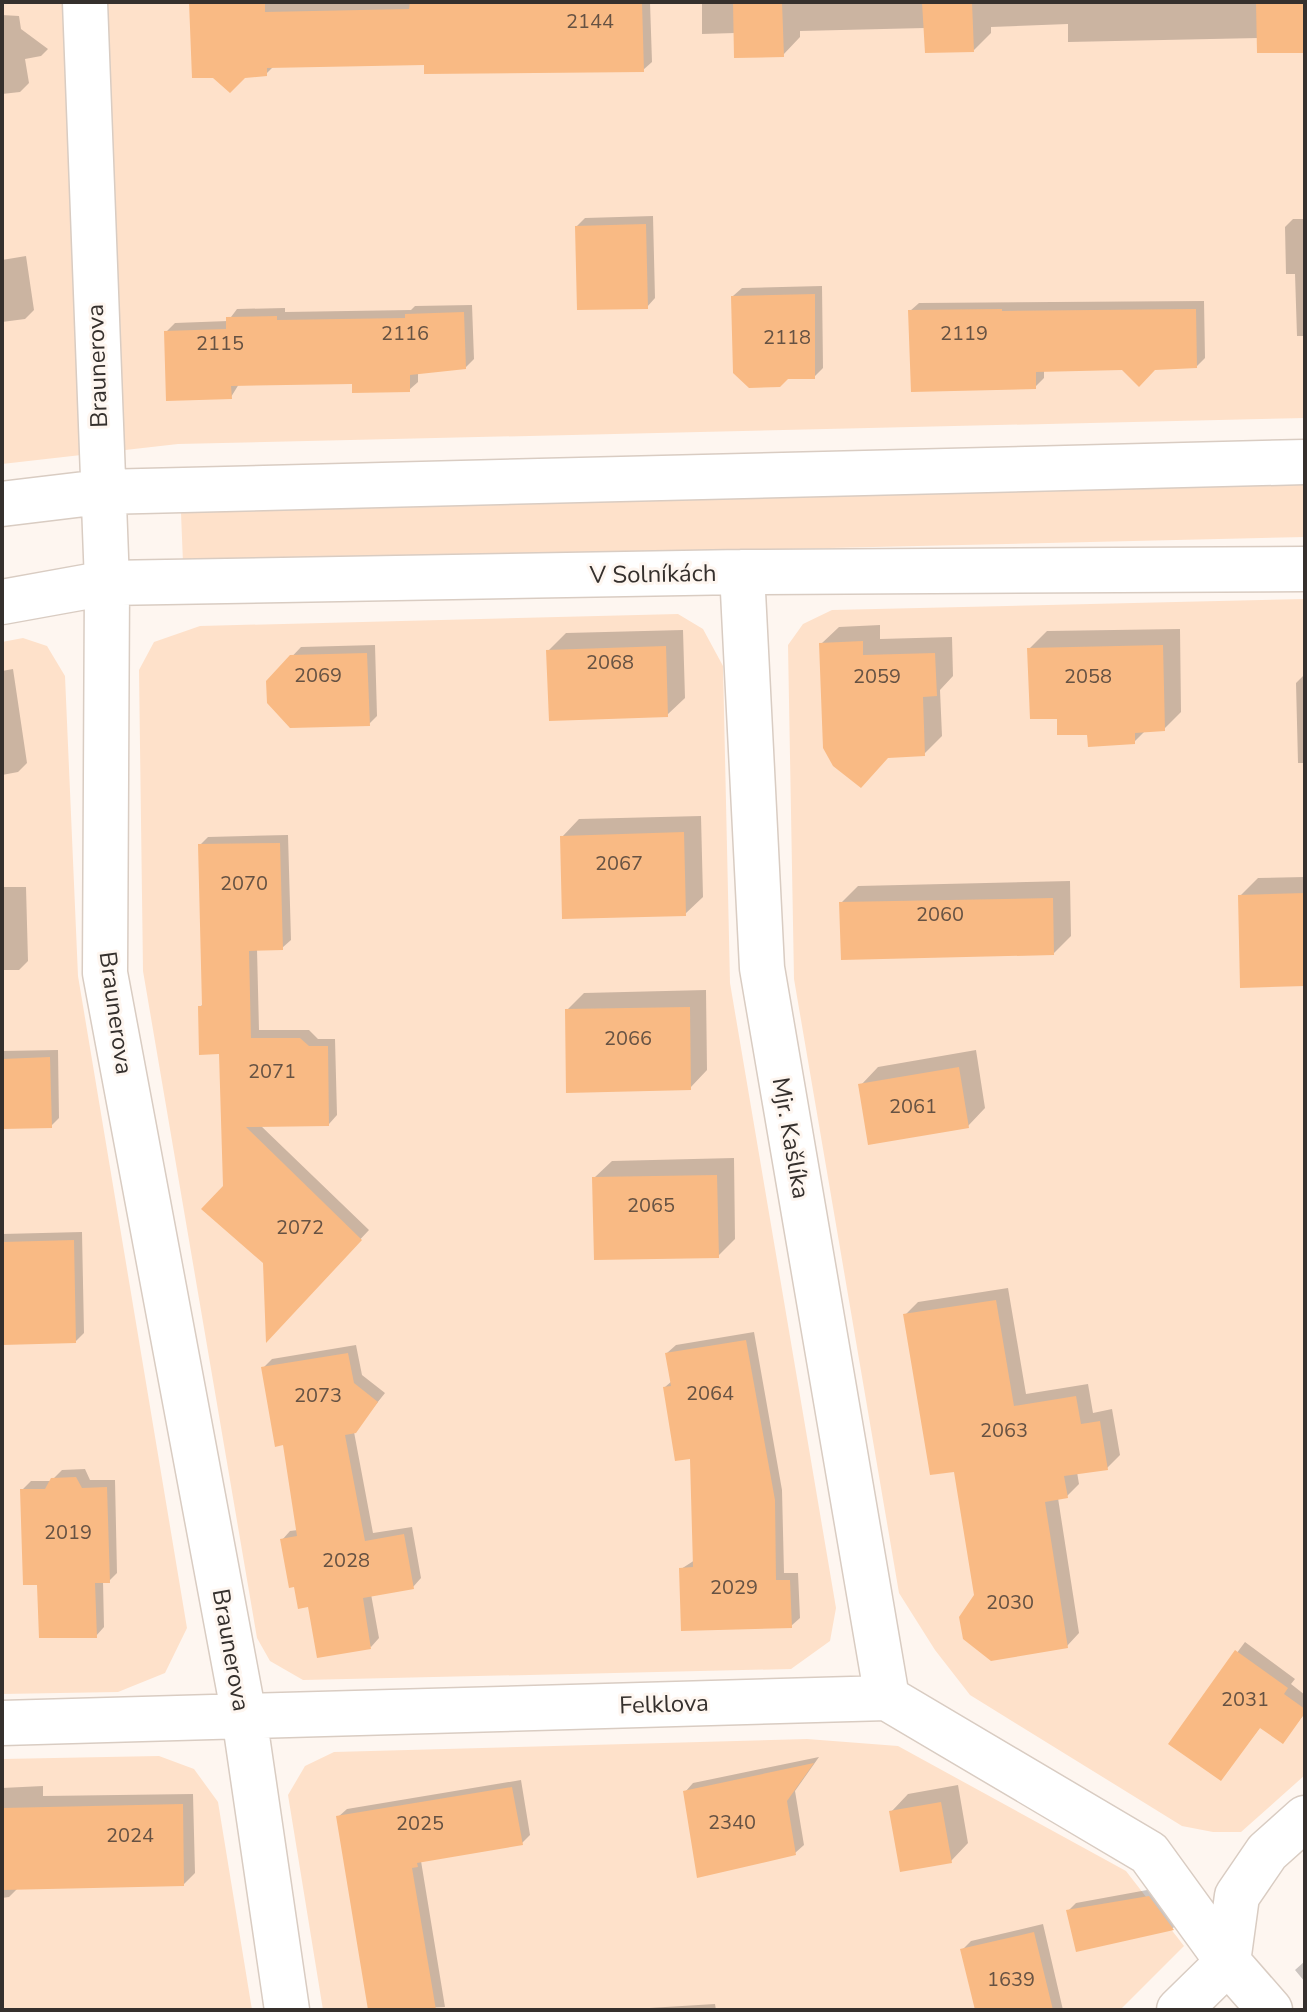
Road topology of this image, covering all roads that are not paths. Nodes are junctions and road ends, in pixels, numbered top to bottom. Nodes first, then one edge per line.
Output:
1 (85, 2) edge
2 (1305, 462) edge
3 (101, 492) junction
4 (2, 504) edge
5 (1305, 569) edge
6 (742, 572) junction
7 (107, 583) junction
8 (2, 602) edge
9 (887, 1698) junction
10 (244, 1716) junction
11 (2, 1723) edge
12 (1305, 1818) edge
13 (1228, 1962) junction
14 (287, 2010) edge
15 (1179, 2010) edge
16 (1270, 2010) edge

1 - 3 street, Braunerova
2 - 3 street
3 - 4 street
3 - 7 street, Braunerova
5 - 6 street, V Solníkách
6 - 7 street, V Solníkách
6 - 9 street, Mjr. Kašlíka
7 - 8 street, V Solníkách
7 - 10 street, Braunerova
9 - 10 street, Felklova
9 - 13 street
10 - 11 street, Felklova
10 - 14 street, Braunerova
12 - 13 street
13 - 15 street
13 - 16 street

